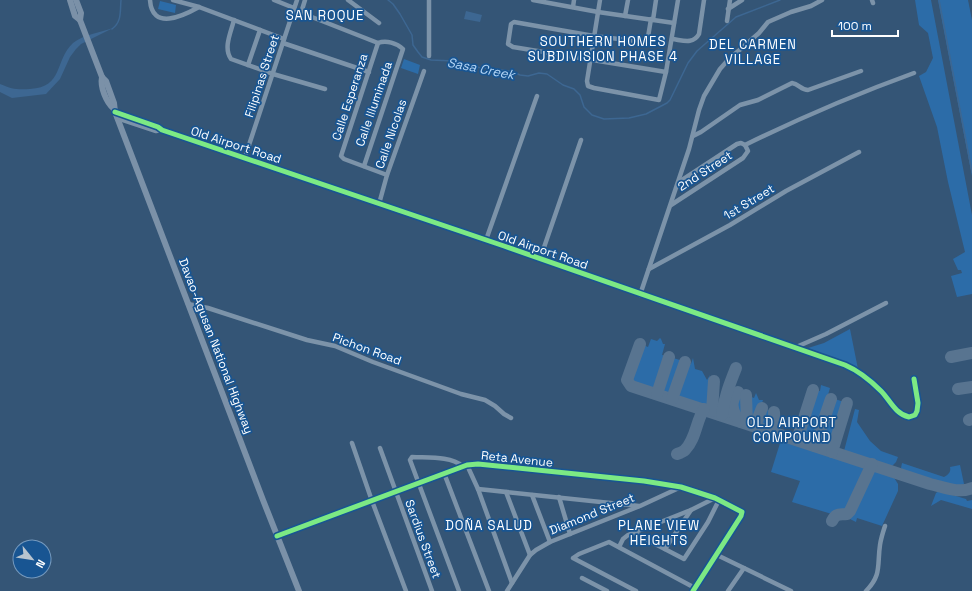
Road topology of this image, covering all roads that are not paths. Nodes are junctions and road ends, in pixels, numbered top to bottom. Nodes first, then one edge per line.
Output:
1 (70, 0) edge
2 (76, 0) edge
3 (150, 0) edge
4 (173, 0) edge
5 (274, 0) edge
6 (297, 0) edge
7 (305, 0) edge
8 (348, 0) edge
9 (429, 0) edge
10 (533, 0) edge
11 (574, 0) edge
12 (600, 0) edge
13 (628, 0) edge
14 (656, 0) edge
15 (678, 0) edge
16 (704, 0) edge
17 (730, 0) edge
18 (742, 0) edge
19 (822, 0) edge
20 (546, 1) edge
21 (199, 7) junction
22 (573, 7) junction
23 (728, 8) junction
24 (294, 9) junction
25 (598, 12) junction
26 (301, 13) junction
27 (625, 16) junction
28 (652, 19) junction
29 (80, 20) junction
30 (234, 20) junction
31 (727, 21) dead end
32 (379, 22) dead end
33 (674, 23) junction
34 (260, 30) junction
35 (594, 36) junction
36 (672, 39) junction
37 (284, 41) junction
38 (378, 43) junction
39 (429, 56) dead end
40 (590, 60) junction
41 (248, 65) junction
42 (424, 71) dead end
43 (861, 71) dead end
44 (368, 72) junction
45 (666, 72) junction
46 (914, 73) dead end
47 (273, 74) junction
48 (325, 89) dead end
49 (537, 96) dead end
50 (115, 113) junction
51 (693, 136) junction
52 (581, 140) dead end
53 (745, 145) junction
54 (859, 152) dead end
55 (245, 158) junction
56 (364, 166) junction
57 (387, 175) junction
58 (679, 182) junction
59 (379, 204) junction
60 (671, 205) junction
61 (486, 240) junction
62 (540, 259) junction
63 (649, 269) junction
64 (640, 295) junction
65 (886, 303) dead end
66 (188, 304) junction
67 (794, 348) junction
68 (914, 379) dead end
69 (511, 418) dead end
70 (352, 443) dead end
71 (380, 448) dead end
72 (465, 465) junction
73 (444, 473) junction
74 (417, 483) junction
75 (681, 487) junction
76 (478, 489) junction
77 (395, 491) junction
78 (506, 492) junction
79 (532, 495) junction
80 (559, 497) junction
81 (717, 499) junction
82 (372, 501) junction
83 (640, 506) junction
84 (691, 510) junction
85 (885, 526) dead end
86 (634, 533) junction
87 (570, 534) junction
88 (277, 536) junction
89 (550, 542) junction
90 (619, 547) junction
91 (665, 549) junction
92 (530, 555) junction
93 (717, 555) junction
94 (744, 568) junction
95 (582, 578) dead end
96 (512, 583) junction
97 (694, 590) edge
98 (784, 590) edge
99 (299, 591) edge
100 (406, 591) edge
101 (432, 591) edge
102 (459, 591) edge
103 (489, 591) edge
104 (507, 591) edge
105 (607, 591) edge
106 (636, 591) edge
107 (728, 591) edge
108 (791, 591) edge
109 (866, 591) edge

1 - 29 main road, Davao-Agusan National Highway
2 - 29 main road, Davao-Agusan National Highway
3 - 21 street
4 - 21 street
5 - 24 street
6 - 24 street, Filipinas Street
7 - 26 street
8 - 32 street
9 - 39 street
10 - 20 street
11 - 22 street
12 - 25 street
13 - 27 street
14 - 28 street
15 - 33 street
16 - 36 street
17 - 23 street
18 - 23 street
19 - 51 street
20 - 22 street
21 - 30 street
22 - 25 street
23 - 31 street
24 - 26 street
24 - 37 street, Filipinas Street
25 - 27 street
25 - 35 street
26 - 38 street
27 - 28 street
28 - 33 street
28 - 35 street
29 - 50 main road, Davao-Agusan National Highway
30 - 34 street
30 - 41 street
33 - 36 street
34 - 37 street
34 - 41 street
35 - 40 street
35 - 40 street
36 - 45 street
37 - 44 street
37 - 47 street, Filipinas Street
38 - 44 street, Calle Esperanza
38 - 56 street, Calle Illuminada
40 - 45 street
40 - 45 street
41 - 47 street
42 - 57 street, Calle Nicolas
43 - 51 street
44 - 56 street, Calle Esperanza
46 - 53 street
47 - 48 street
47 - 55 street, Filipinas Street
49 - 61 street
50 - 55 street, Old Airport Road
50 - 66 main road, Davao-Agusan National Highway
51 - 58 street
52 - 62 street
53 - 58 street
53 - 60 street, 2nd Street
54 - 63 street, 1st Street
55 - 59 street, Old Airport Road
56 - 57 street
57 - 59 street, Calle Nicolas
58 - 60 street
59 - 61 street, Old Airport Road
60 - 63 street
61 - 62 street, Old Airport Road
62 - 64 street, Old Airport Road
63 - 64 street
64 - 67 street, Old Airport Road
65 - 67 street
66 - 69 street, Pichon Road
66 - 88 main road, Davao-Agusan National Highway
67 - 68 street, Old Airport Road
70 - 82 street
71 - 77 street, Sardius Street
72 - 73 street, Reta Avenue
72 - 74 street
72 - 75 street, Reta Avenue
72 - 76 street
73 - 74 street, Reta Avenue
73 - 103 street
74 - 77 street, Reta Avenue
74 - 102 street
75 - 81 street, Reta Avenue
75 - 83 street, Diamond Street
76 - 78 street
76 - 96 street
77 - 82 street, Reta Avenue
77 - 101 street, Sardius Street
78 - 79 street
78 - 92 street
79 - 80 street
79 - 89 street
80 - 83 street
80 - 87 street
81 - 84 street
81 - 91 street
81 - 93 street, Reta Avenue
82 - 88 street, Reta Avenue
82 - 100 street
83 - 87 street, Diamond Street
84 - 86 street
84 - 91 street
85 - 109 street
86 - 90 street
86 - 91 street
87 - 89 street, Diamond Street
88 - 99 main road, Davao-Agusan National Highway
89 - 92 street, Diamond Street
90 - 97 street
90 - 106 street
92 - 96 street, Diamond Street
93 - 94 street
93 - 97 street
94 - 98 street
94 - 107 street
95 - 105 street
96 - 104 street, Diamond Street
98 - 108 street

